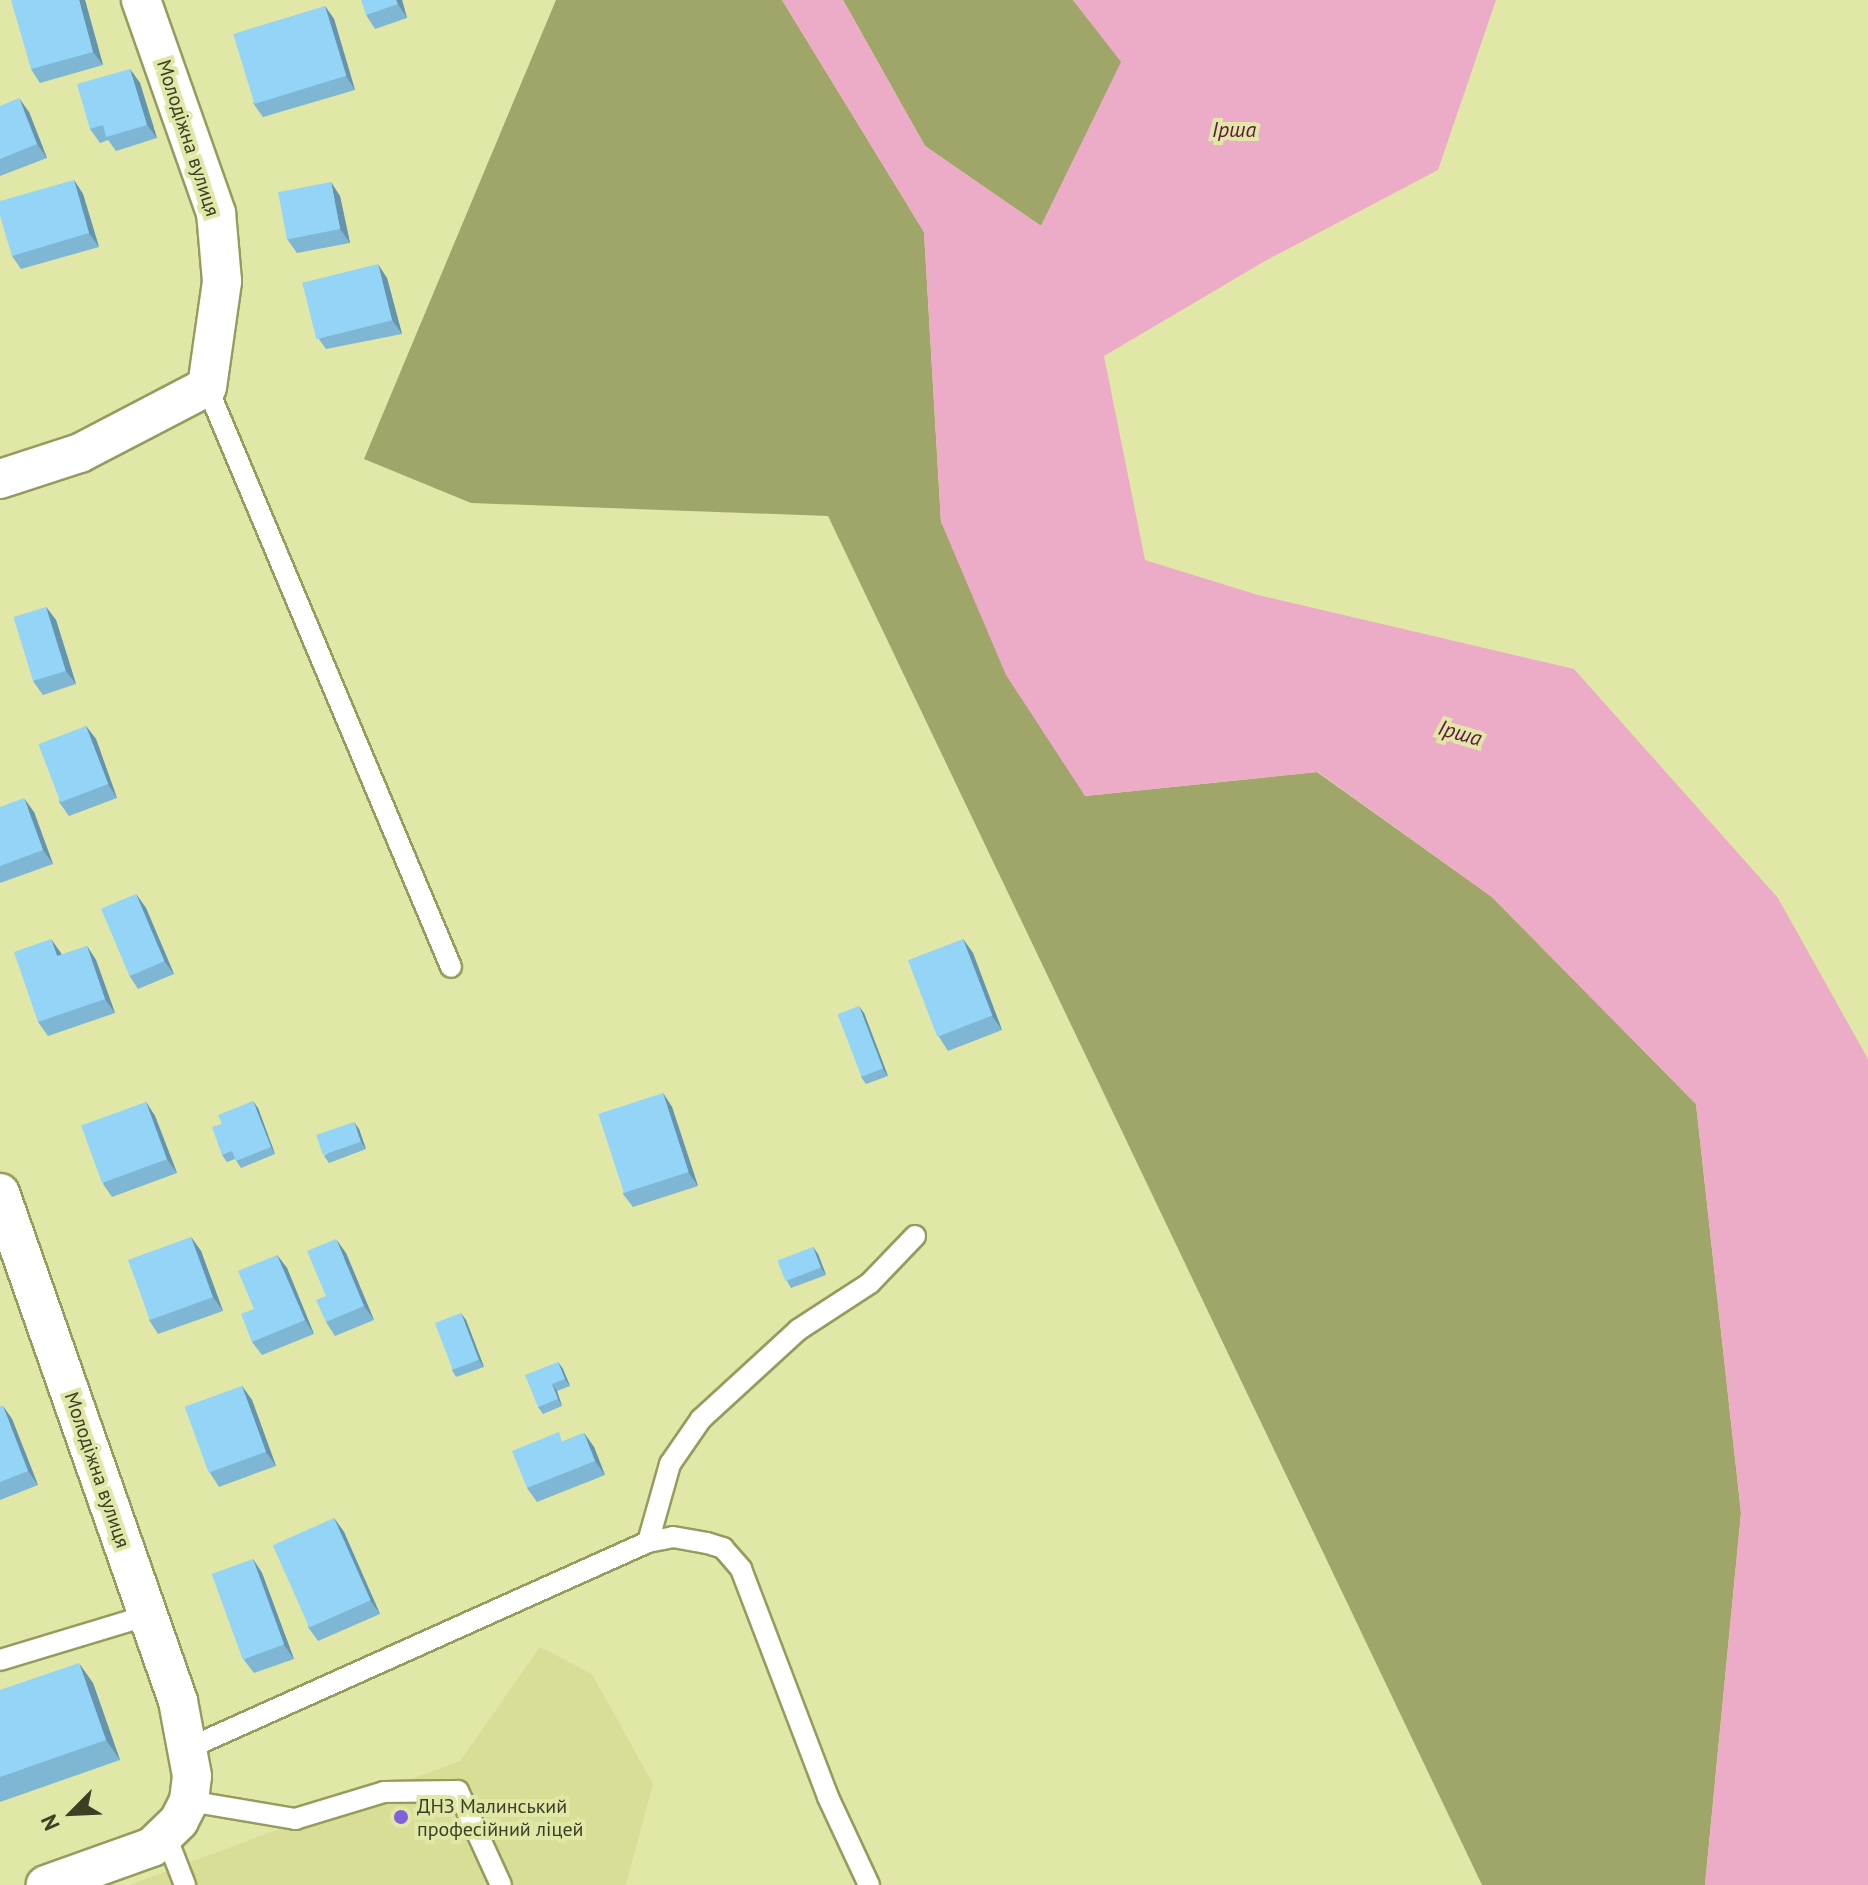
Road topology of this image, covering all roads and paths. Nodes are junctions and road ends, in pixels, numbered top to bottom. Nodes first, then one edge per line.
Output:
1 (149, 7) edge
2 (207, 387) junction
3 (0, 479) edge
4 (451, 967) dead end
5 (0, 1193) edge
6 (915, 1236) dead end
7 (648, 1542) junction
8 (149, 1615) junction
9 (0, 1660) edge
10 (189, 1748) junction
11 (189, 1801) junction
12 (166, 1836) junction
13 (46, 1885) edge
14 (185, 1885) edge
15 (501, 1885) edge
16 (869, 1885) edge

1 - 2 street, Молодіжна вулиця
2 - 3 street
2 - 4 lane
5 - 8 street, Молодіжна вулиця
6 - 7 lane
7 - 10 lane
7 - 16 lane
8 - 9 lane
8 - 10 street, Молодіжна вулиця
10 - 11 street, Молодіжна вулиця
11 - 12 street
11 - 15 lane
12 - 13 street
12 - 14 lane

